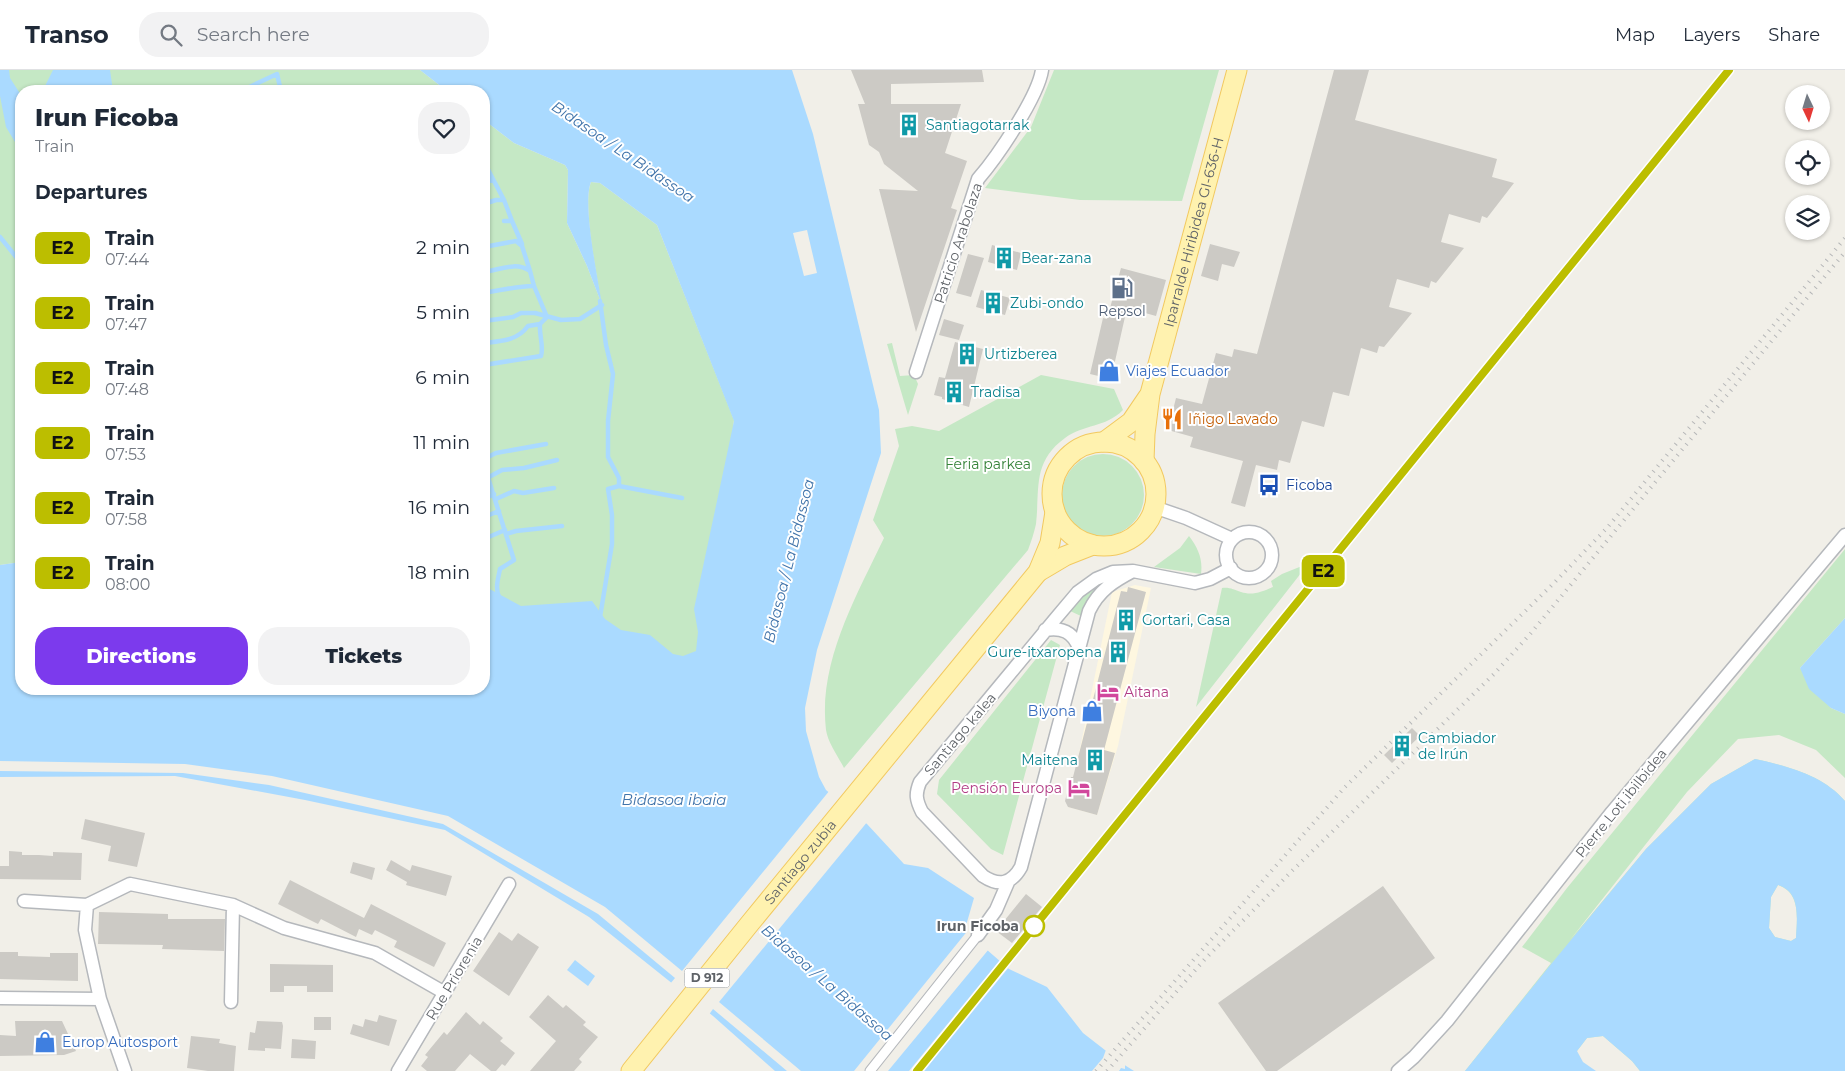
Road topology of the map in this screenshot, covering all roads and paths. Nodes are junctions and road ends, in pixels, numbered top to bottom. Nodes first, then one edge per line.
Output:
1 (1042, 70) edge
2 (1237, 70) edge
3 (916, 372) dead end
4 (1150, 394) junction
5 (1104, 442) junction
6 (1144, 462) junction
7 (1154, 507) junction
8 (1055, 512) junction
9 (1845, 535) edge
10 (1232, 539) junction
11 (1093, 545) junction
12 (1231, 568) junction
13 (1133, 571) junction
14 (1038, 572) junction
15 (1045, 630) junction
16 (1079, 648) junction
17 (863, 786) joint
18 (1009, 880) junction
19 (509, 884) dead end
20 (24, 901) dead end
21 (87, 905) junction
22 (233, 905) junction
23 (978, 935) joint
24 (445, 993) junction
25 (0, 998) edge
26 (100, 999) junction
27 (230, 1002) dead end
28 (125, 1071) edge
29 (398, 1071) edge
30 (631, 1071) edge
31 (870, 1071) edge
32 (1398, 1071) edge

1 - 3 street, Patricio Arabolaza
2 - 4 main road, Iparralde Hiribidea GI-636-H
4 - 5 main road, Iparralde Hiribidea GI-636-H
4 - 6 main road, Iparralde Hiribidea GI-636-H
5 - 6 main road, Iparralde Hiribidea GI-636-H
5 - 8 main road, Iparralde Hiribidea GI-636-H
6 - 7 main road, Iparralde Hiribidea GI-636-H
7 - 10 street
7 - 11 main road, Iparralde Hiribidea GI-636-H
8 - 11 main road, Iparralde Hiribidea GI-636-H
8 - 14 main road, Iparralde Hiribidea GI-636-H
9 - 32 street, Pierre Loti ibilbidea
10 - 12 street
10 - 12 street
11 - 14 main road, Iparralde Hiribidea GI-636-H
12 - 13 street
13 - 15 street
13 - 16 street
14 - 17 main road, Iparralde Hiribidea GI-636-H
15 - 16 street
15 - 18 street, Santiago kalea
16 - 18 street
17 - 30 main road, Santiago zubia / D 912
18 - 23 street
19 - 24 street, Rue Priorenia
20 - 21 street
21 - 22 street
21 - 26 street
22 - 24 street
22 - 27 street
23 - 31 street
24 - 29 street, Rue Priorenia
25 - 26 street
26 - 28 street

